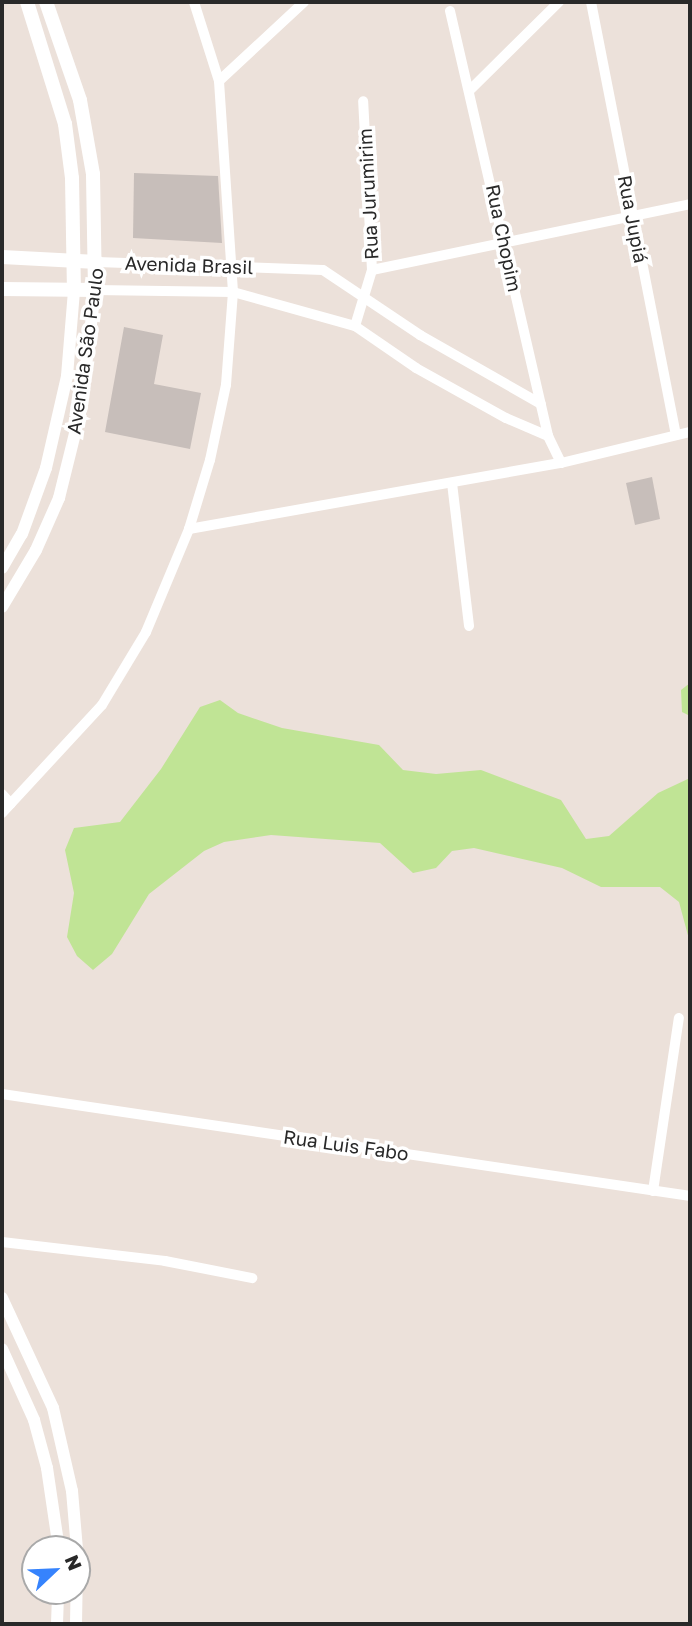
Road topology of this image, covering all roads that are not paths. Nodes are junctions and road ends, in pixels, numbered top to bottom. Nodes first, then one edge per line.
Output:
1 (27, 2) edge
2 (46, 2) edge
3 (194, 2) edge
4 (304, 2) edge
5 (559, 2) edge
6 (591, 2) edge
7 (450, 11) dead end
8 (53, 78) junction
9 (73, 79) junction
10 (219, 81) junction
11 (471, 89) junction
12 (363, 101) dead end
13 (93, 174) junction
14 (72, 178) junction
15 (690, 204) edge
16 (632, 215) junction
17 (505, 241) junction
18 (2, 257) edge
19 (97, 262) junction
20 (75, 263) junction
21 (231, 267) junction
22 (372, 270) junction
23 (2, 289) edge
24 (95, 290) junction
25 (74, 291) junction
26 (233, 292) junction
27 (366, 300) junction
28 (355, 326) junction
29 (541, 404) junction
30 (62, 405) junction
31 (81, 409) junction
32 (690, 432) edge
33 (676, 435) junction
34 (548, 436) junction
35 (561, 463) junction
36 (452, 483) junction
37 (189, 529) junction
38 (2, 568) edge
39 (2, 607) edge
40 (470, 626) dead end
41 (2, 794) edge
42 (11, 804) junction
43 (2, 813) edge
44 (679, 1018) dead end
45 (2, 1094) edge
46 (653, 1191) junction
47 (690, 1196) edge
48 (2, 1242) edge
49 (252, 1278) dead end
50 (2, 1297) edge
51 (2, 1349) edge
52 (56, 1524) junction
53 (76, 1524) junction
54 (57, 1535) edge
55 (76, 1535) edge
56 (58, 1605) edge
57 (76, 1605) edge
58 (57, 1624) edge
59 (76, 1624) edge

1 - 8 main road, Avenida São Paulo
2 - 9 main road, Avenida São Paulo
3 - 10 street
4 - 10 street
5 - 11 street
6 - 16 street, Rua Jupiá
7 - 11 street, Rua Chopim
8 - 9 main road
8 - 14 main road, Avenida São Paulo
9 - 13 main road, Avenida São Paulo
10 - 21 street
11 - 17 street, Rua Chopim
12 - 22 street, Rua Jurumirim
13 - 14 main road
13 - 19 main road, Avenida São Paulo
14 - 20 main road, Avenida São Paulo
15 - 16 street
16 - 17 street
16 - 33 street, Rua Jupiá
17 - 22 street
17 - 29 street, Rua Chopim
18 - 20 main road, Avenida Brasil
19 - 20 main road, Avenida Brasil
19 - 21 street, Avenida Brasil
19 - 24 main road, Avenida São Paulo
20 - 25 main road, Avenida São Paulo
21 - 26 street
21 - 27 street, Avenida Brasil
22 - 27 street, Rua Jurumirim
23 - 25 main road, Avenida Brasil
24 - 25 main road, Avenida Brasil
24 - 26 street, Avenida Brasil
24 - 31 street, Avenida São Paulo
25 - 30 street, Avenida São Paulo
26 - 28 street, Avenida Brasil
26 - 37 street
27 - 28 street, Rua Jurumirim
27 - 29 street, Avenida Brasil
28 - 34 street, Avenida Brasil
29 - 34 street, Rua Chopim
30 - 31 street
30 - 38 street, Avenida São Paulo
31 - 39 street, Avenida São Paulo
32 - 33 street
33 - 35 street
34 - 35 street, Rua Chopim
35 - 36 street
36 - 37 street
36 - 40 street
37 - 42 street
41 - 42 street
42 - 43 street
44 - 46 street
45 - 46 street, Rua Luis Fabo
46 - 47 street, Rua Luis Fabo
48 - 49 street
50 - 53 street
51 - 52 street
52 - 53 street
52 - 54 street
53 - 55 street
56 - 58 street
57 - 59 street

